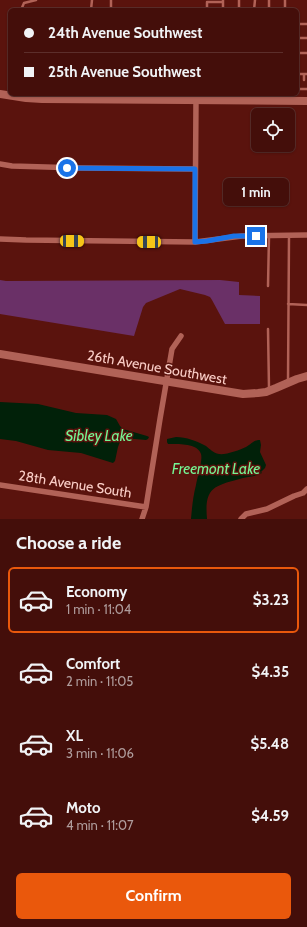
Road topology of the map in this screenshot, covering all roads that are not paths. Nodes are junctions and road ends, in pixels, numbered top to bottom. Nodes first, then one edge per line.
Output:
1 (36, 0) edge
2 (223, 1) edge
3 (22, 8) edge
4 (207, 8) edge
5 (306, 74) edge
6 (304, 80) dead end
7 (13, 96) edge
8 (42, 96) edge
9 (89, 97) edge
10 (109, 97) edge
11 (252, 97) edge
12 (275, 97) edge
13 (196, 100) junction
14 (307, 101) edge
15 (0, 164) edge
16 (195, 169) junction
17 (307, 235) edge
18 (269, 236) junction
19 (289, 236) junction
20 (0, 239) edge
21 (195, 242) junction
22 (268, 286) dead end
23 (288, 304) junction
24 (307, 305) edge
25 (268, 329) dead end
26 (181, 336) dead end
27 (0, 354) edge
28 (307, 376) edge
29 (167, 382) junction
30 (288, 382) junction
31 (269, 391) junction
32 (0, 485) edge
33 (306, 492) edge
34 (146, 507) junction
35 (142, 519) edge
36 (241, 519) edge

1 - 3 lane
2 - 4 lane
5 - 6 lane
7 - 8 street
8 - 9 street
9 - 10 street
10 - 13 street
11 - 12 street
11 - 13 street
12 - 14 street
13 - 16 street
15 - 16 street
16 - 21 street
17 - 19 street
18 - 19 street
18 - 21 street
18 - 22 lane
19 - 23 lane
20 - 21 street
23 - 24 lane
23 - 30 lane
25 - 31 lane
26 - 29 street
27 - 29 street, 26th Avenue Southwest
28 - 30 street, 26th Avenue Southwest
29 - 31 street, 26th Avenue Southwest
29 - 34 street
30 - 31 street, 26th Avenue Southwest
32 - 34 street, 28th Avenue South
33 - 36 street
34 - 35 street

